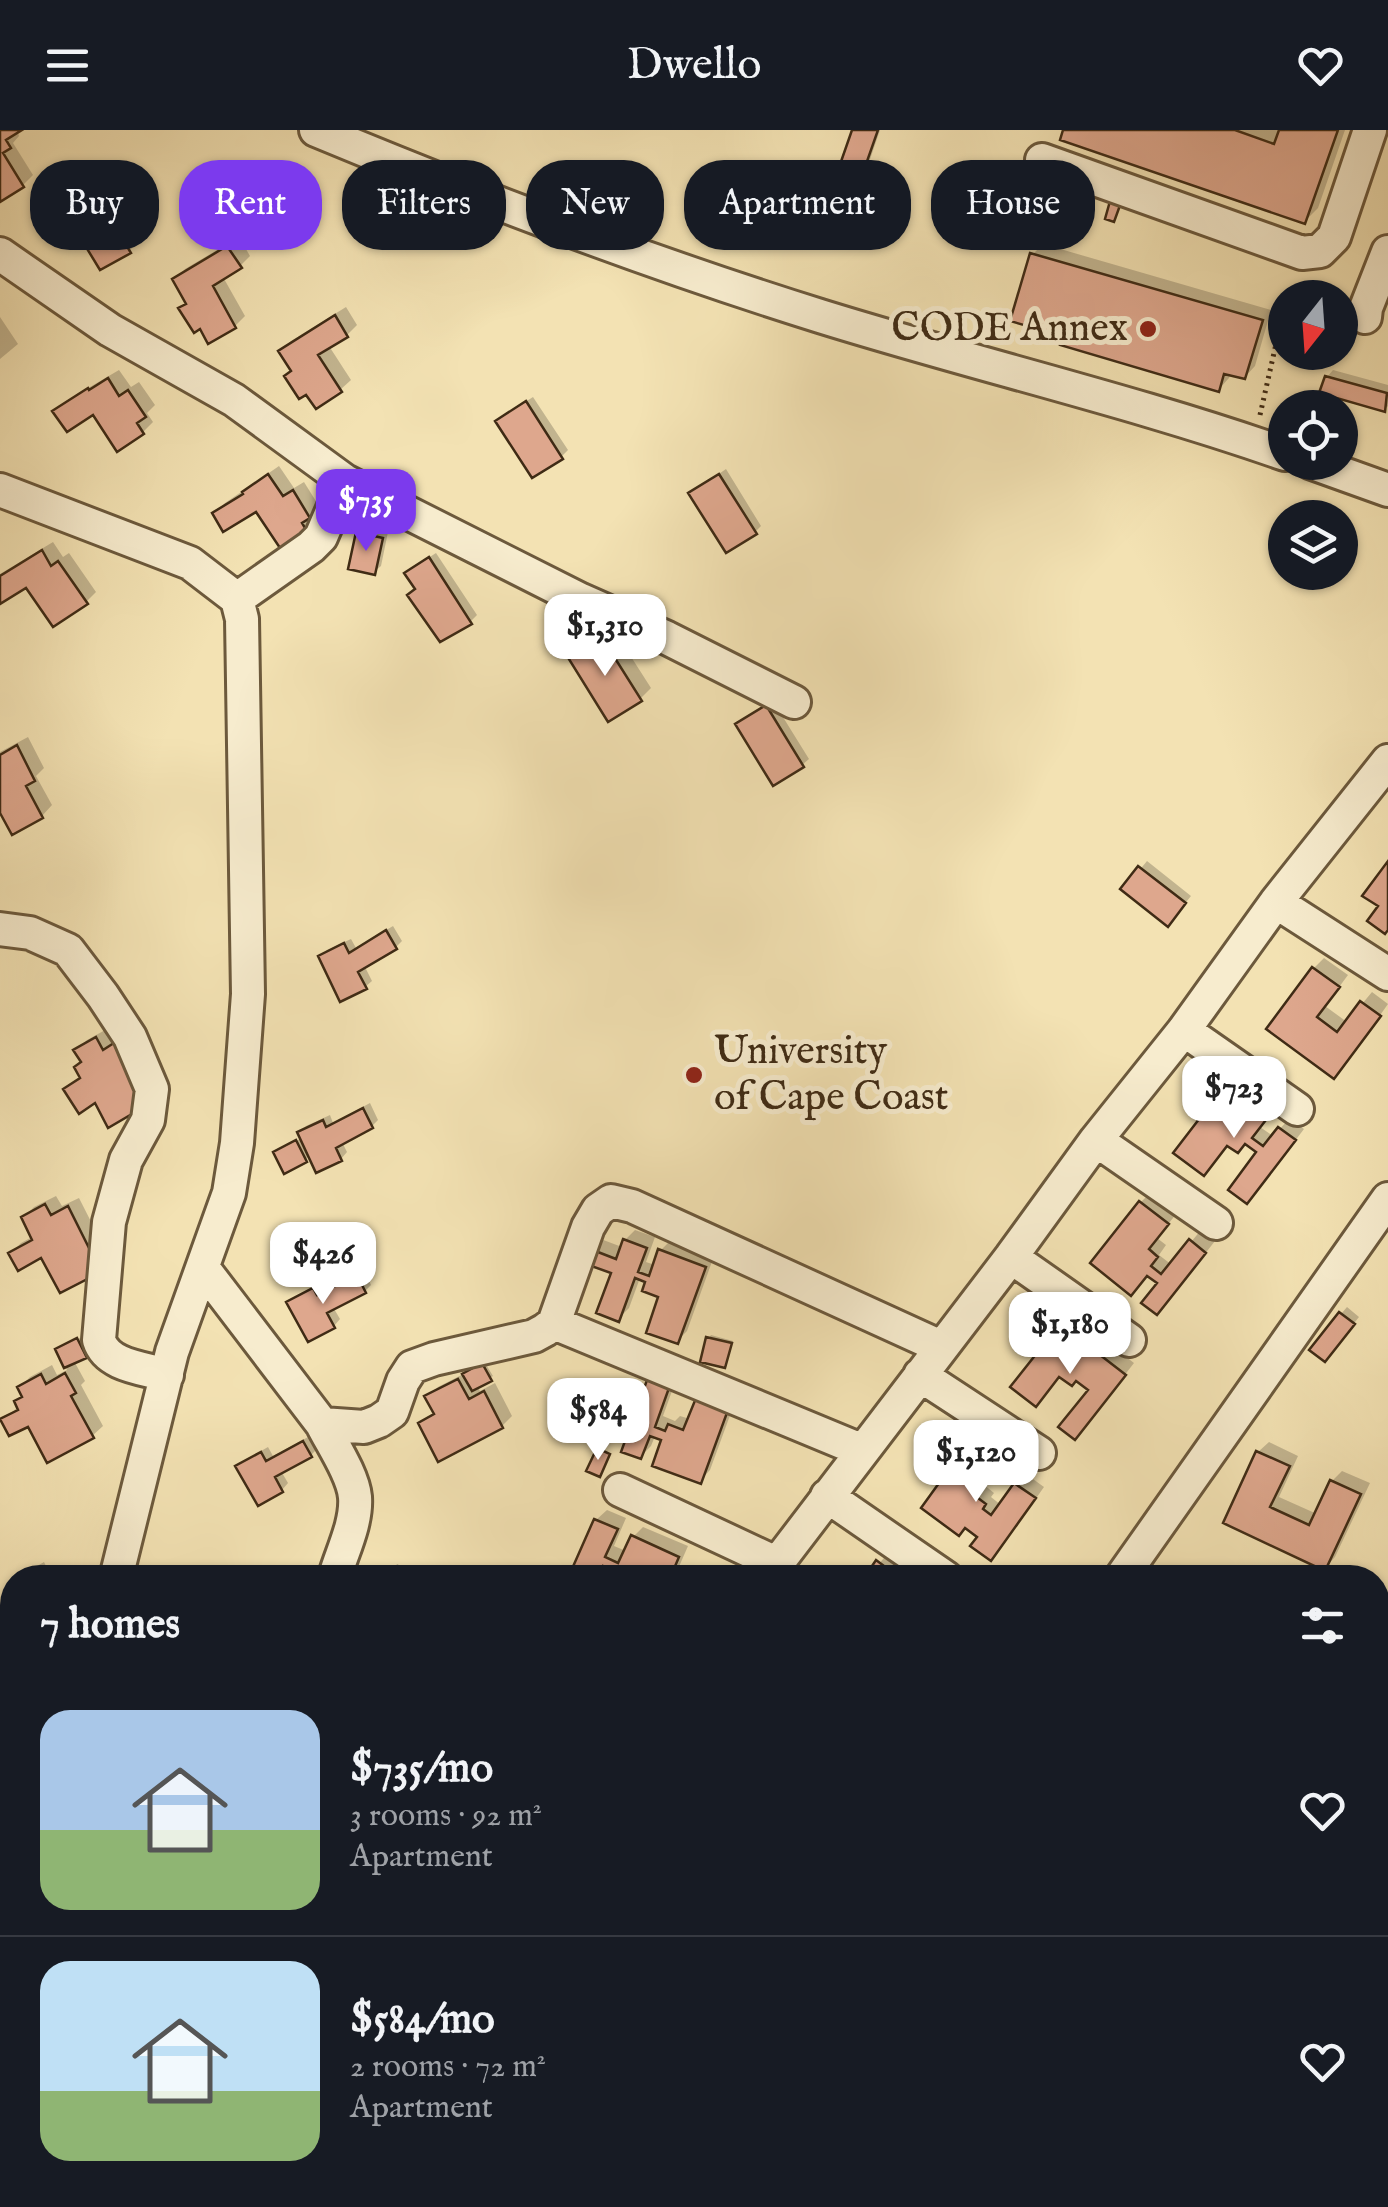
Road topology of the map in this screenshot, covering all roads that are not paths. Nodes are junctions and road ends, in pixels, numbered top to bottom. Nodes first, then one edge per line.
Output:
1 (316, 130) edge
2 (1370, 130) edge
3 (1095, 179) edge
4 (1388, 252) edge
5 (0, 254) edge
6 (1366, 316) dead end
7 (1268, 447) edge
8 (1358, 479) edge
9 (344, 481) junction
10 (0, 490) edge
11 (1388, 490) edge
12 (237, 599) junction
13 (794, 702) dead end
14 (1388, 761) edge
15 (1375, 800) edge
16 (1276, 902) junction
17 (0, 929) edge
18 (1388, 974) edge
19 (1184, 1030) junction
20 (1297, 1110) dead end
21 (1096, 1140) junction
22 (1388, 1199) edge
23 (1216, 1223) dead end
24 (1011, 1257) junction
25 (203, 1268) junction
26 (554, 1323) junction
27 (1128, 1340) dead end
28 (941, 1347) junction
29 (166, 1375) junction
30 (920, 1375) junction
31 (322, 1424) junction
32 (861, 1450) junction
33 (1038, 1453) dead end
34 (620, 1490) dead end
35 (827, 1496) junction
36 (119, 1565) edge
37 (339, 1565) edge
38 (762, 1565) edge
39 (775, 1565) edge
40 (927, 1565) edge
41 (1130, 1565) edge

1 - 7 street
2 - 3 street
4 - 6 street
5 - 9 street
8 - 11 street
9 - 12 street
9 - 13 street
10 - 12 street
12 - 25 street
14 - 15 street
15 - 16 street
16 - 18 street
16 - 19 street
17 - 29 street
19 - 20 street
19 - 21 street
21 - 23 street
21 - 24 street
22 - 41 street
24 - 27 street
24 - 28 street
25 - 29 street
25 - 31 street
26 - 28 street
26 - 31 street
26 - 32 street
28 - 30 street
29 - 36 street
30 - 32 street
30 - 33 street
31 - 37 street
32 - 35 street
34 - 38 street
35 - 39 street
35 - 40 street

